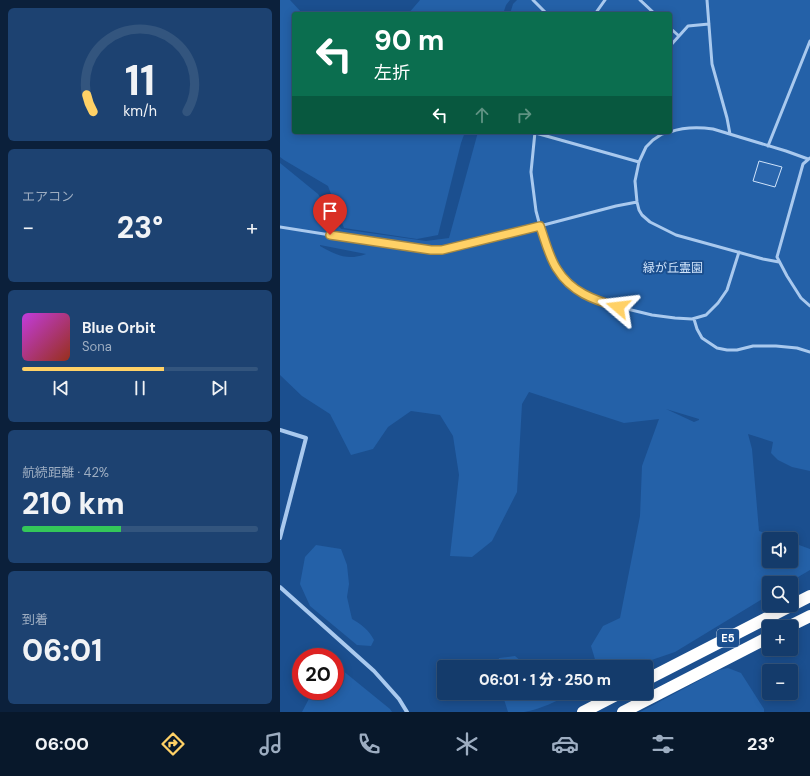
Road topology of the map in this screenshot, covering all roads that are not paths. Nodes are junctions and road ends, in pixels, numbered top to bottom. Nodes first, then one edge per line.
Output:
1 (533, 0) edge
2 (605, 0) edge
3 (640, 0) edge
4 (707, 0) edge
5 (544, 12) edge
6 (596, 12) edge
7 (653, 12) edge
8 (709, 24) junction
9 (672, 30) edge
10 (679, 36) junction
11 (810, 41) edge
12 (672, 44) edge
13 (672, 131) edge
14 (534, 134) edge
15 (541, 134) edge
16 (660, 134) edge
17 (730, 134) junction
18 (768, 146) junction
19 (809, 158) edge
20 (639, 162) junction
21 (637, 202) junction
22 (540, 226) junction
23 (280, 227) edge
24 (739, 252) junction
25 (779, 262) junction
26 (810, 306) edge
27 (694, 319) junction
28 (810, 352) edge
29 (280, 430) edge
30 (280, 538) edge
31 (280, 587) edge
32 (810, 596) edge
33 (810, 616) edge
34 (798, 622) edge
35 (762, 641) edge
36 (653, 676) edge
37 (606, 700) edge
38 (407, 712) edge
39 (583, 712) edge
40 (623, 712) edge

1 - 5 lane
2 - 6 lane
3 - 7 lane
4 - 8 lane
8 - 10 lane
8 - 17 lane
9 - 10 lane
10 - 12 lane
11 - 18 lane
13 - 17 lane
14 - 22 lane
15 - 20 lane
16 - 20 lane
17 - 18 lane
18 - 19 lane
19 - 25 lane
20 - 21 lane
21 - 22 lane
21 - 24 lane
22 - 23 lane
22 - 27 lane
24 - 25 lane
24 - 27 lane
25 - 26 lane
27 - 28 lane
29 - 30 street
31 - 38 street
32 - 36 highway, E5
33 - 34 highway
35 - 40 highway, E5
37 - 39 highway

